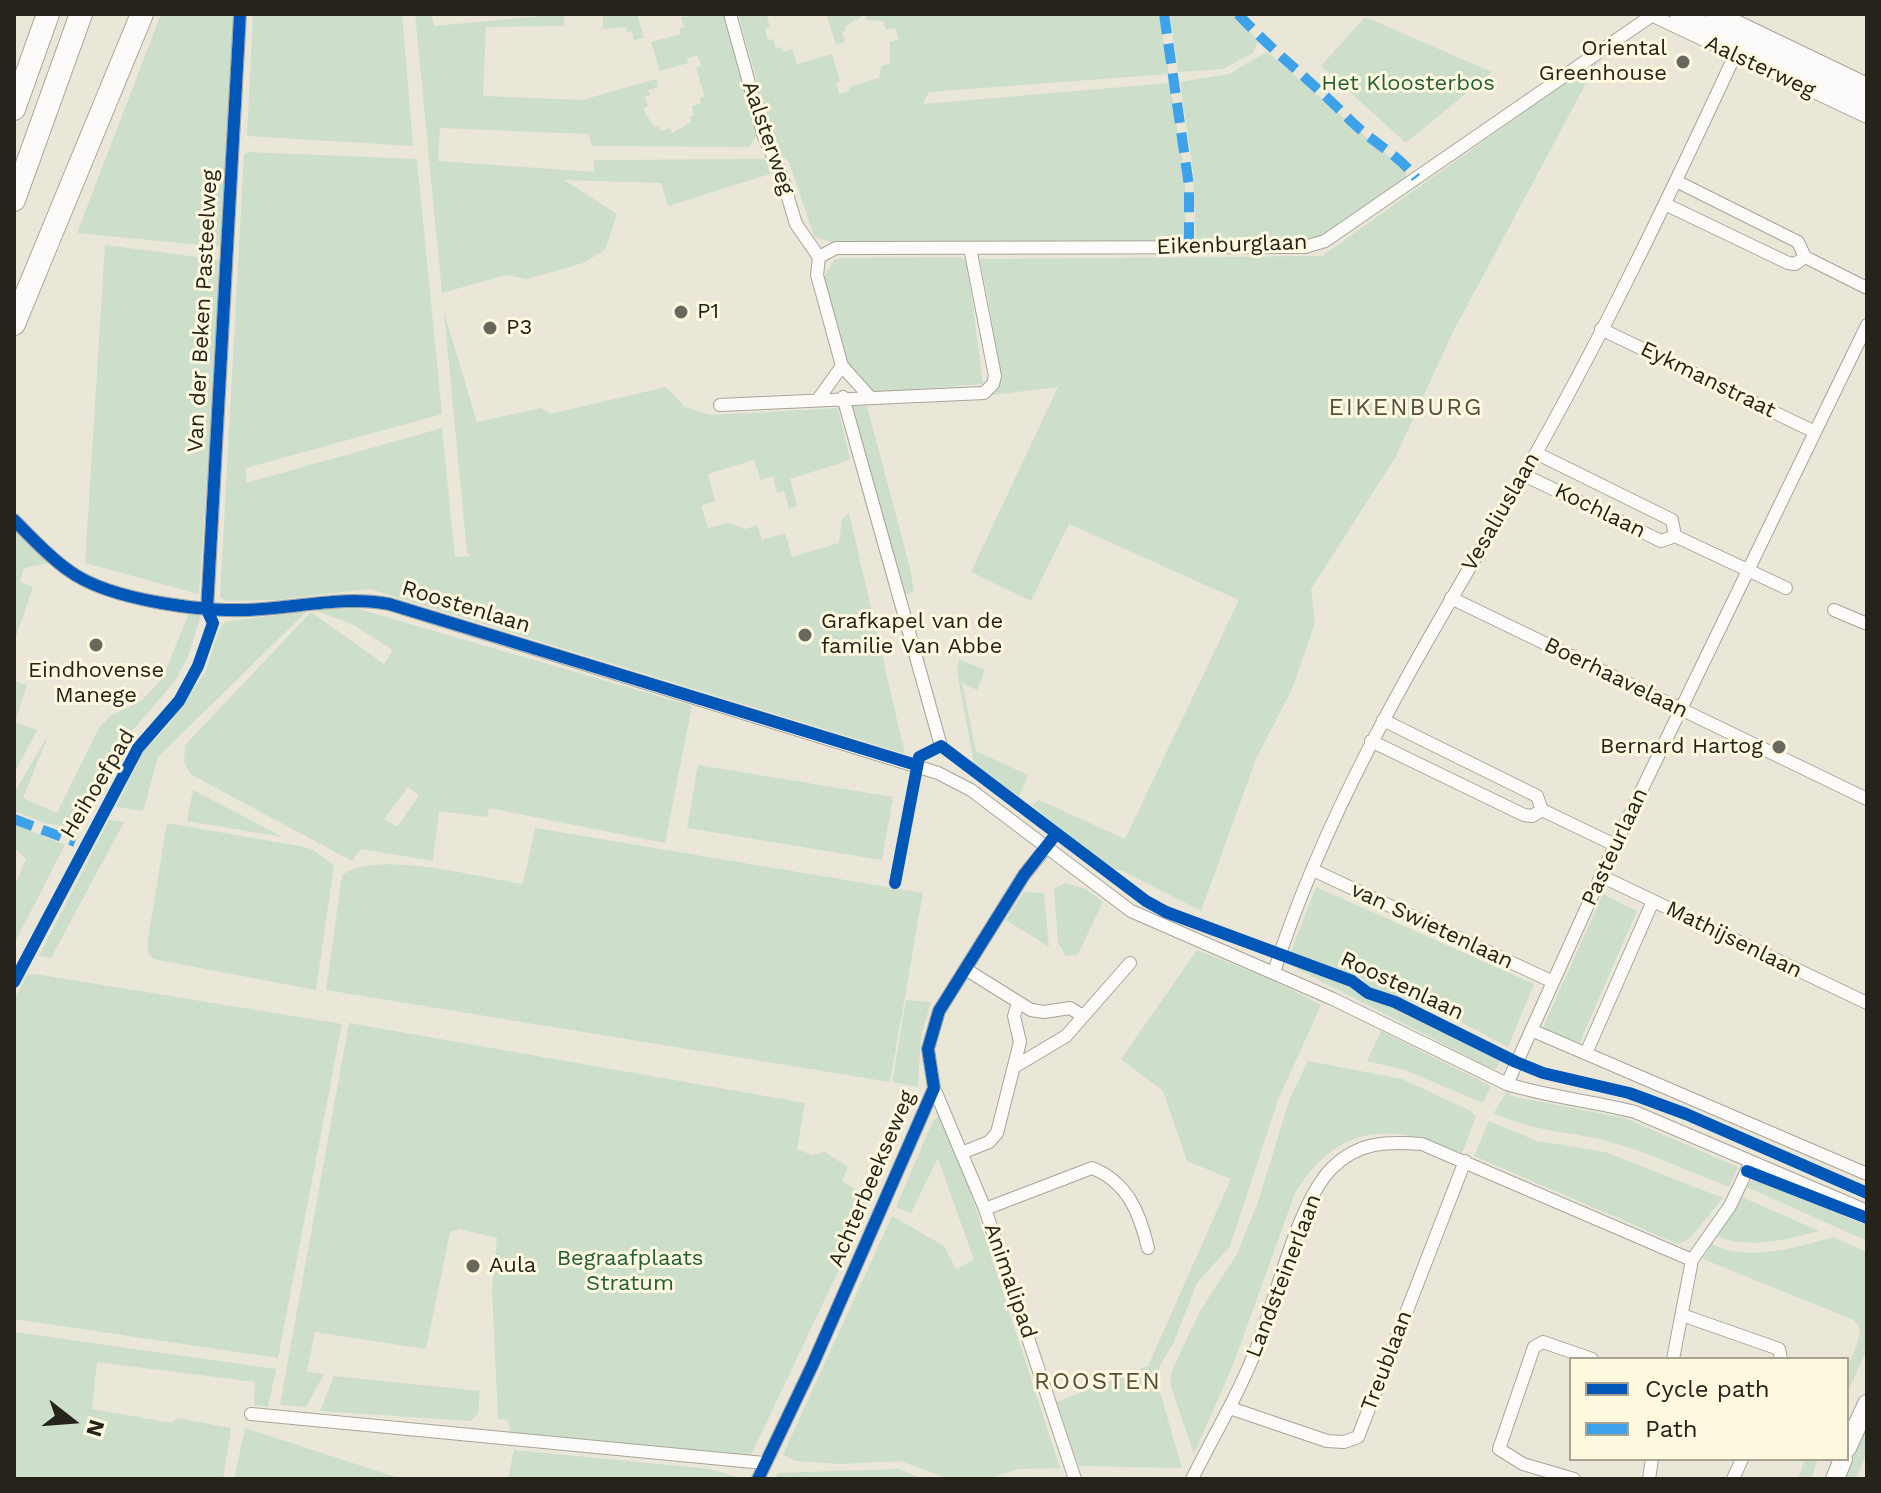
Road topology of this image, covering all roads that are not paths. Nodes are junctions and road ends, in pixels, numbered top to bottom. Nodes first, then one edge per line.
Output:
1 (48, 14) edge
2 (81, 14) edge
3 (142, 14) edge
4 (240, 14) edge
5 (730, 14) edge
6 (1679, 14) edge
7 (1715, 14) edge
8 (1652, 15) edge
9 (1735, 55) junction
10 (1867, 87) edge
11 (1544, 91) joint
12 (1867, 102) edge
13 (14, 109) edge
14 (1867, 117) edge
15 (1676, 181) junction
16 (14, 200) edge
17 (1665, 204) junction
18 (970, 248) junction
19 (819, 257) junction
20 (1805, 257) junction
21 (1867, 288) edge
22 (14, 324) edge
23 (1867, 325) edge
24 (1601, 329) junction
25 (842, 366) junction
26 (869, 396) junction
27 (843, 397) junction
28 (819, 398) junction
29 (720, 405) dead end
30 (1815, 432) junction
31 (1536, 453) junction
32 (1524, 475) junction
33 (14, 520) edge
34 (1675, 536) junction
35 (1749, 571) junction
36 (1786, 588) dead end
37 (1451, 598) junction
38 (207, 610) junction
39 (1834, 610) dead end
40 (1867, 624) edge
41 (1681, 710) junction
42 (1383, 720) junction
43 (1371, 741) junction
44 (941, 746) dead end
45 (1867, 799) edge
46 (1542, 810) junction
47 (1615, 845) junction
48 (1045, 849) junction
49 (1313, 870) junction
50 (1601, 876) junction
51 (1653, 901) junction
52 (1130, 963) dead end
53 (967, 970) junction
54 (1274, 972) junction
55 (1551, 981) junction
56 (1018, 1003) junction
57 (1867, 1003) edge
58 (1083, 1016) junction
59 (1531, 1030) junction
60 (1587, 1051) junction
61 (1014, 1067) junction
62 (1507, 1084) junction
63 (934, 1088) junction
64 (964, 1152) junction
65 (1465, 1161) junction
66 (1751, 1162) junction
67 (1867, 1174) edge
68 (985, 1209) junction
69 (1867, 1211) edge
70 (1148, 1248) dead end
71 (1692, 1260) junction
72 (1682, 1315) junction
73 (1586, 1357) edge
74 (1673, 1357) edge
75 (1781, 1357) edge
76 (1867, 1404) edge
77 (1230, 1408) junction
78 (251, 1414) dead end
79 (1849, 1444) edge
80 (764, 1463) junction
81 (758, 1479) edge
82 (1075, 1479) edge
83 (1192, 1479) edge
84 (1574, 1479) edge

1 - 13 highway
2 - 16 highway
3 - 22 highway
4 - 38 street, Van der Beken Pasteelweg
5 - 19 street, Aalsterweg
6 - 12 main road, Aalsterweg
7 - 10 main road, Aalsterweg
8 - 9 street, Aalsterweg
8 - 11 street, Aalsterweg
9 - 14 street, Aalsterweg
9 - 15 street, Vesaliuslaan
11 - 18 street, Eikenburglaan
15 - 17 street, Vesaliuslaan
15 - 20 street
17 - 20 street
17 - 24 street, Vesaliuslaan
18 - 19 street
18 - 26 street
19 - 25 street, Aalsterweg
20 - 21 street
23 - 30 street, Pasteurlaan
24 - 30 street, Eykmanstraat
24 - 31 street, Vesaliuslaan
25 - 26 street
25 - 28 street
26 - 27 street
27 - 28 street
27 - 44 street
28 - 29 street
30 - 35 street, Pasteurlaan
31 - 32 street, Vesaliuslaan
31 - 34 street, Kochlaan
32 - 34 street, Kochlaan
32 - 37 street, Vesaliuslaan
33 - 38 street, Roostenlaan
34 - 35 street, Kochlaan
35 - 36 street
35 - 41 street, Pasteurlaan
37 - 41 street, Boerhaavelaan
37 - 42 street, Vesaliuslaan
38 - 48 street, Roostenlaan
39 - 40 street
41 - 45 street, Boerhaavelaan
41 - 47 street, Pasteurlaan
42 - 43 street, Vesaliuslaan
42 - 46 street
43 - 46 street
43 - 49 street, Vesaliuslaan
46 - 47 street
47 - 50 street, Pasteurlaan
48 - 53 street, Achterbeekseweg
48 - 54 street, Roostenlaan
49 - 54 street, Vesaliuslaan
49 - 55 street, van Swietenlaan
50 - 51 street, Mathijsenlaan
50 - 55 street, Pasteurlaan
51 - 57 street, Mathijsenlaan
51 - 60 street
52 - 58 street
53 - 56 street
53 - 63 street, Achterbeekseweg
54 - 62 street, Roostenlaan
55 - 59 street, Pasteurlaan
56 - 58 street
56 - 61 street
58 - 61 street
59 - 60 street
59 - 62 street, Pasteurlaan
60 - 67 street
61 - 64 street
62 - 66 street, Roostenlaan
63 - 64 street, Animalipad
63 - 80 street, Achterbeekseweg
64 - 68 street, Animalipad
65 - 71 street, Landsteinerlaan
65 - 77 street, Landsteinerlaan
65 - 77 street, Treublaan
66 - 69 street, Roostenlaan
66 - 71 street
68 - 70 street
68 - 82 street, Animalipad
71 - 72 street
72 - 74 street
72 - 75 street
73 - 84 street
76 - 79 main road
77 - 83 street, Landsteinerlaan
78 - 80 street
80 - 81 street, Achterbeekseweg

